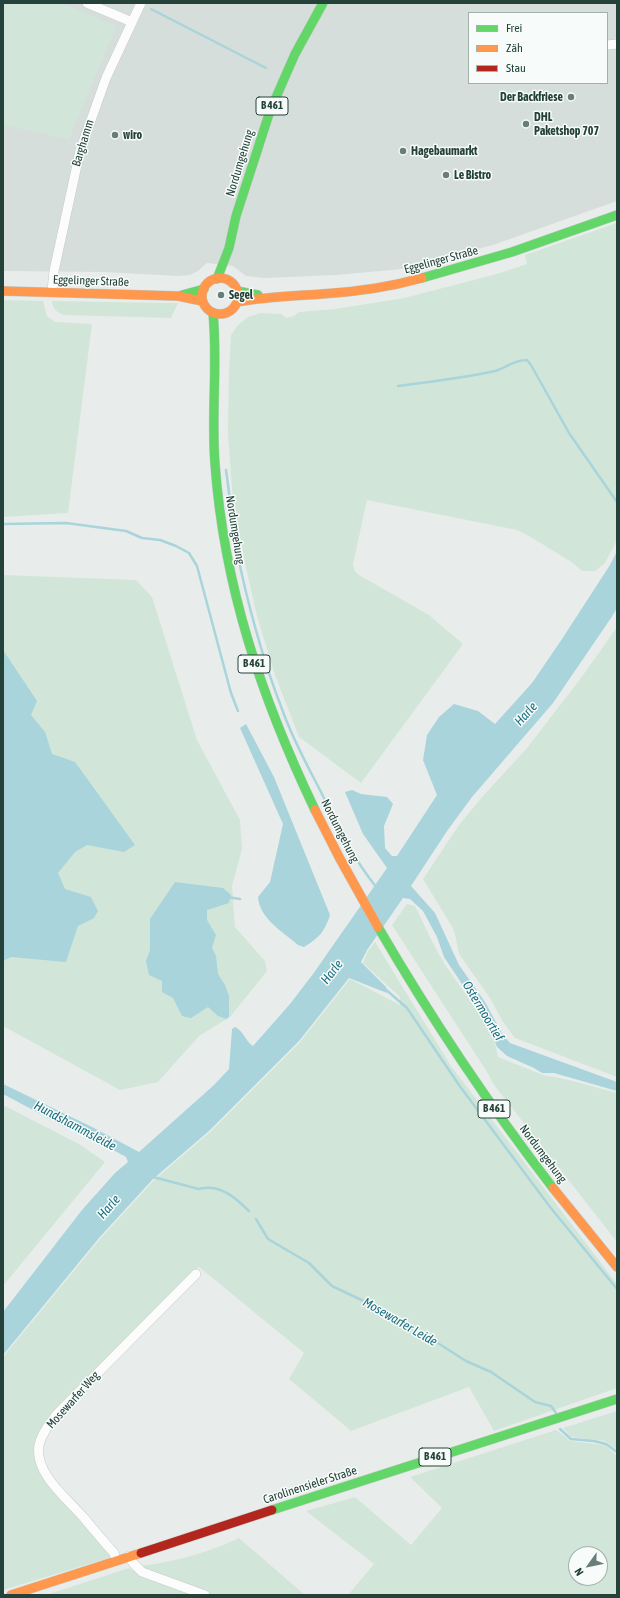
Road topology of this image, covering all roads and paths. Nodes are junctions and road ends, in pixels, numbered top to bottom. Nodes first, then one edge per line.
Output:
1 (87, 3) edge
2 (141, 3) edge
3 (323, 3) edge
4 (132, 22) junction
5 (617, 215) edge
6 (229, 248) junction
7 (217, 279) junction
8 (227, 280) junction
9 (204, 288) junction
10 (3, 291) edge
11 (237, 291) junction
12 (52, 292) junction
13 (178, 296) junction
14 (265, 297) junction
15 (202, 300) junction
16 (237, 302) junction
17 (213, 313) junction
18 (225, 314) junction
19 (216, 338) junction
20 (617, 1267) edge
21 (196, 1274) dead end
22 (617, 1399) edge
23 (130, 1556) junction
24 (116, 1560) junction
25 (11, 1595) edge
26 (205, 1595) edge

1 - 4 street
2 - 4 street, Barghamm
3 - 6 main road, Nordumgehung / B 461
4 - 12 street, Barghamm
5 - 14 main road, Eggelinger Straße
6 - 7 main road, Nordumgehung / B 461
6 - 8 main road, Nordumgehung / B 461
7 - 8 main road
7 - 9 main road
8 - 11 main road
9 - 13 main road, Eggelinger Straße
9 - 15 main road
10 - 12 main road, Eggelinger Straße
11 - 14 main road, Eggelinger Straße
11 - 16 main road
12 - 13 main road, Eggelinger Straße
13 - 15 main road, Eggelinger Straße
14 - 16 main road, Eggelinger Straße
15 - 17 main road
16 - 18 main road, Nordumgehung / B 461
17 - 18 main road
17 - 19 main road, Nordumgehung / B 461
18 - 19 main road, Nordumgehung / B 461
19 - 20 main road, Nordumgehung / B 461
21 - 24 street, Mosewarfer Weg
22 - 23 main road, Carolinensieler Straße / B 461
23 - 24 main road, Carolinensieler Straße / B 461
23 - 26 street
24 - 25 main road, Carolinensieler Straße / B 461

